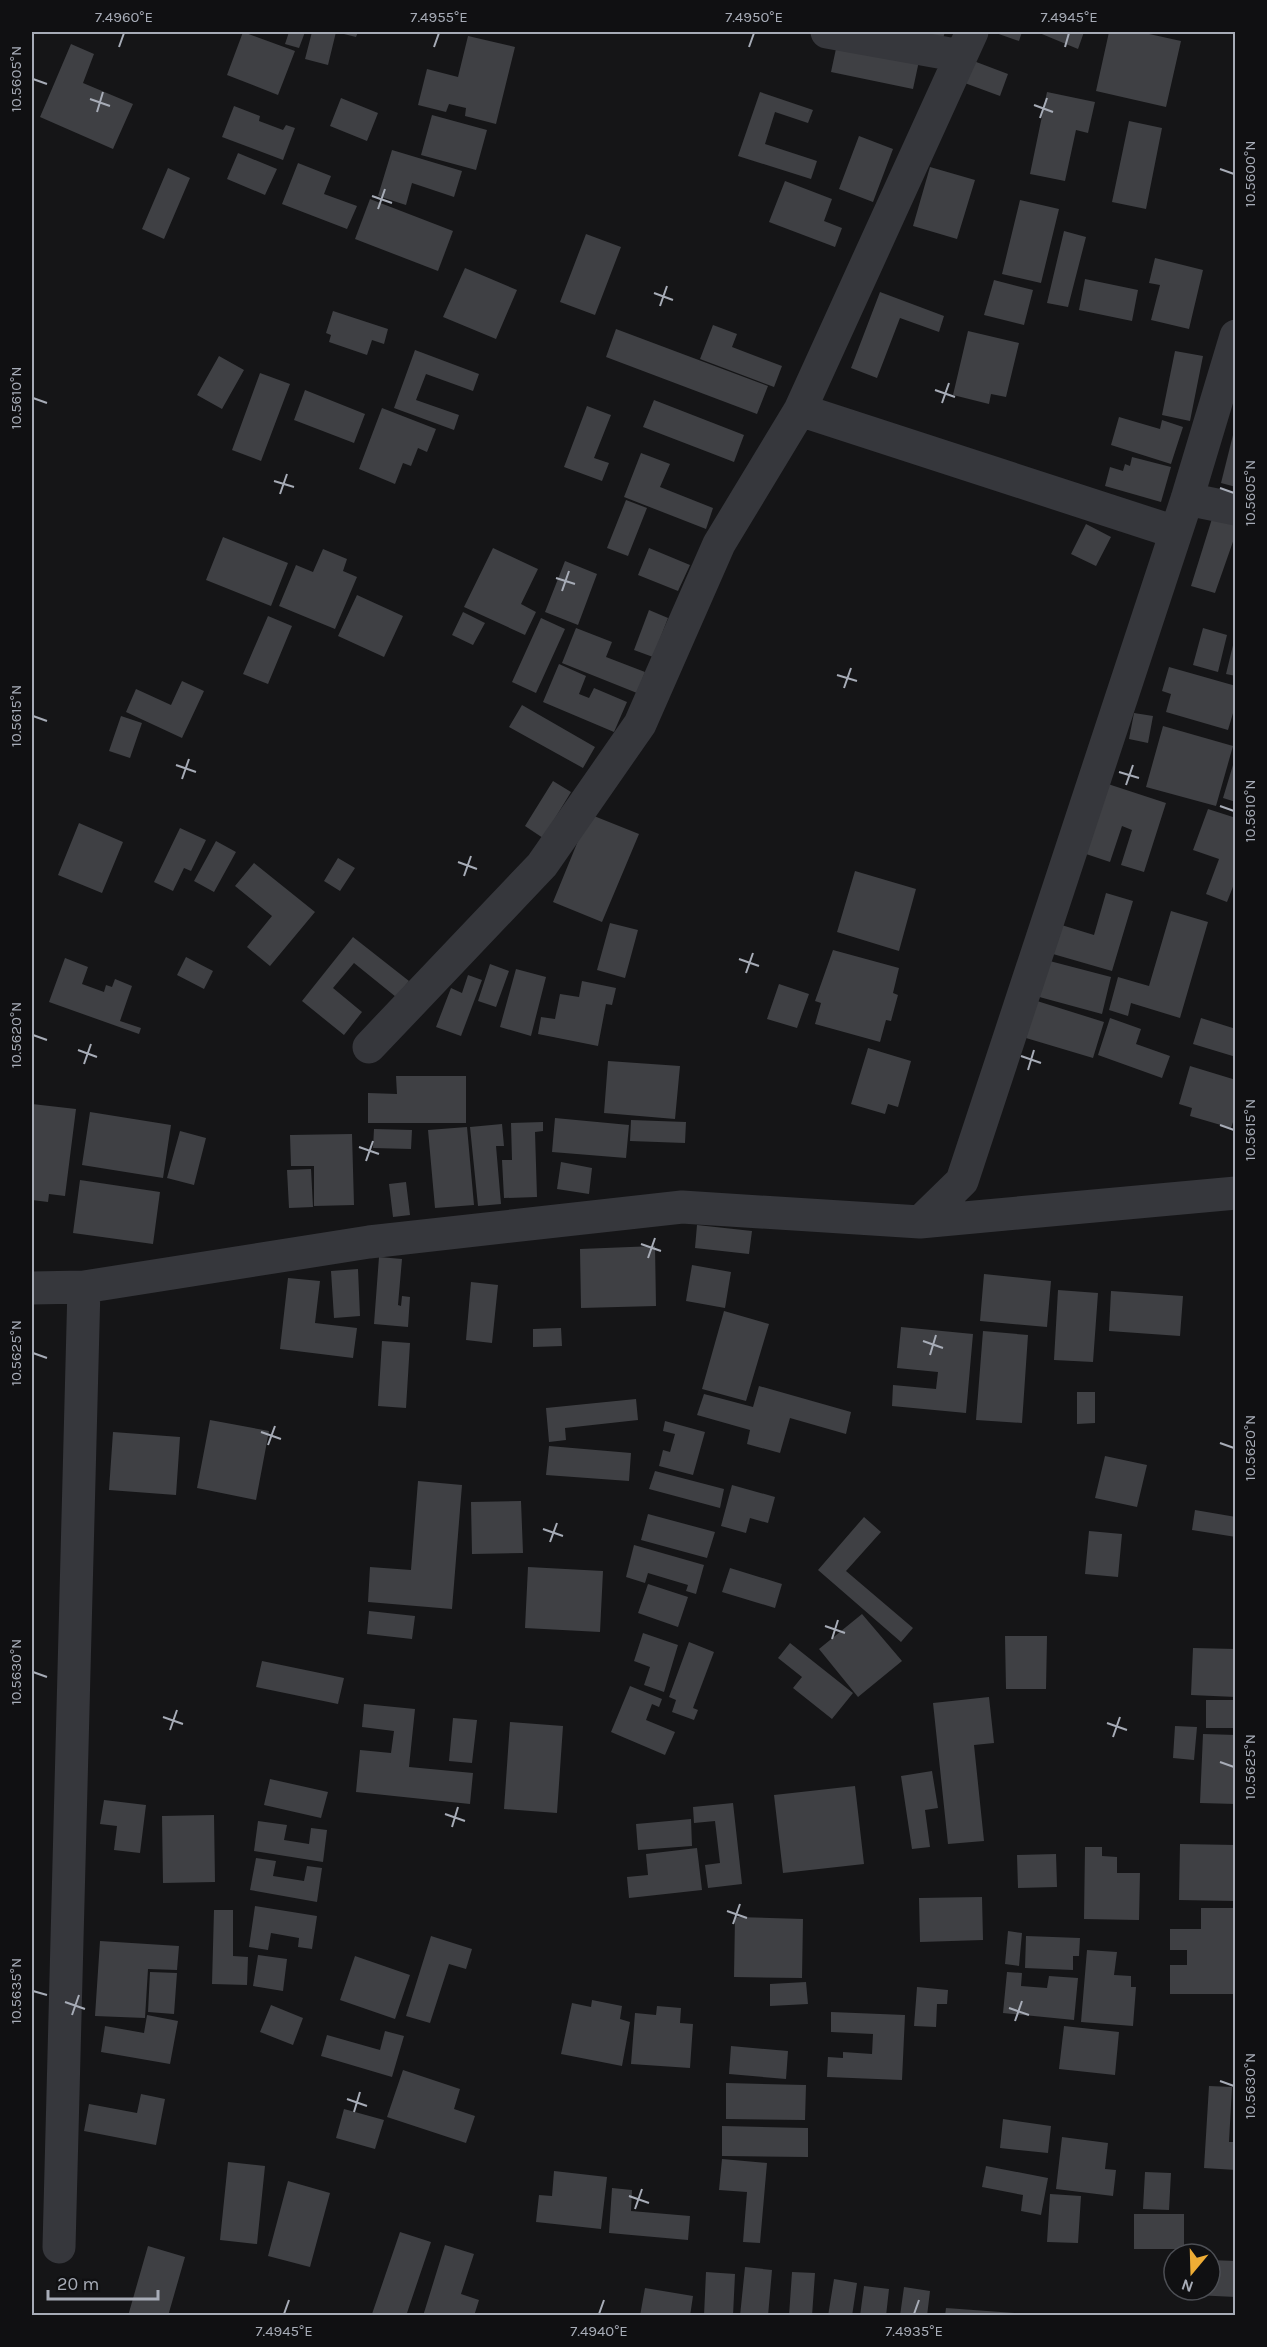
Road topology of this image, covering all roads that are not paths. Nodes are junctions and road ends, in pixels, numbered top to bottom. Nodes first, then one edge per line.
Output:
1 (827, 32) edge
2 (966, 44) edge
3 (1236, 336) edge
4 (800, 410) junction
5 (1187, 499) junction
6 (1236, 509) edge
7 (1175, 532) junction
8 (369, 1047) dead end
9 (1236, 1193) edge
10 (920, 1222) junction
11 (84, 1287) junction
12 (32, 1288) edge
13 (59, 2247) dead end

1 - 2 street
2 - 4 street
3 - 5 street
4 - 7 street
4 - 8 street
5 - 6 street
5 - 7 street
7 - 10 street
9 - 10 street
10 - 11 street
11 - 12 street
11 - 13 street

